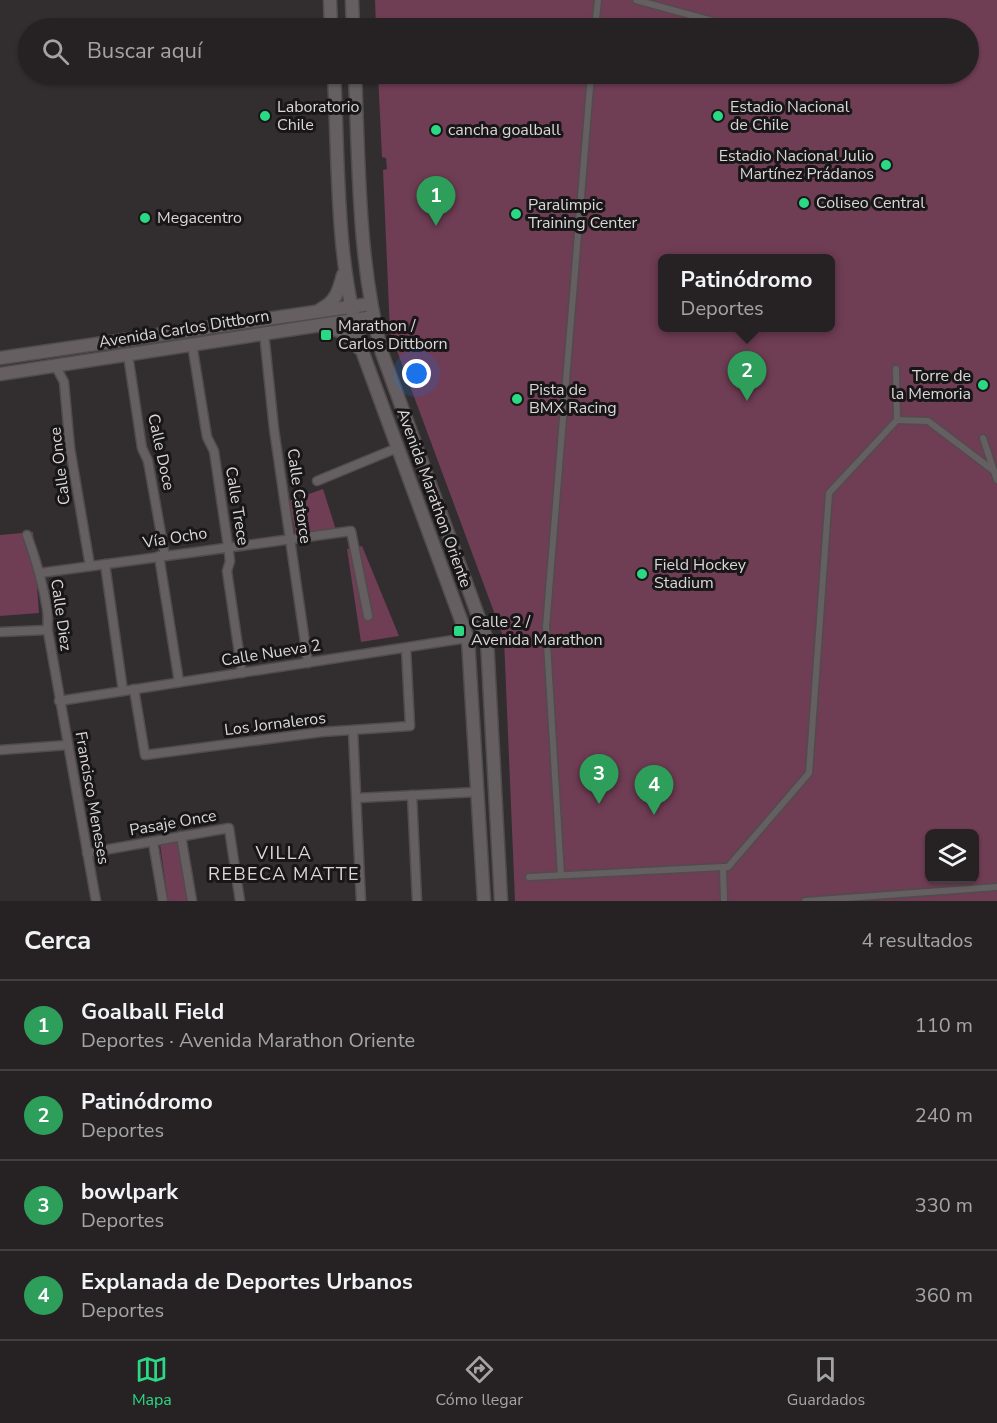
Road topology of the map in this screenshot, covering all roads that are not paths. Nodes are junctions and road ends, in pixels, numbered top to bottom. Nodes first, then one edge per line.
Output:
1 (330, 0) edge
2 (352, 0) edge
3 (598, 0) edge
4 (636, 0) edge
5 (331, 18) edge
6 (353, 18) edge
7 (596, 18) edge
8 (702, 18) edge
9 (334, 84) edge
10 (356, 84) edge
11 (590, 84) edge
12 (362, 198) junction
13 (340, 200) junction
14 (345, 267) junction
15 (370, 304) junction
16 (350, 307) junction
17 (315, 312) junction
18 (373, 317) junction
19 (353, 320) junction
20 (316, 325) junction
21 (264, 333) junction
22 (192, 344) junction
23 (128, 355) junction
24 (364, 356) junction
25 (0, 358) edge
26 (55, 365) junction
27 (896, 369) dead end
28 (0, 374) edge
29 (897, 420) junction
30 (982, 438) dead end
31 (398, 448) junction
32 (994, 471) junction
33 (997, 480) edge
34 (317, 481) dead end
35 (444, 522) junction
36 (428, 529) junction
37 (27, 535) dead end
38 (290, 539) junction
39 (228, 546) junction
40 (162, 556) junction
41 (105, 564) junction
42 (90, 566) junction
43 (40, 573) junction
44 (368, 616) dead end
45 (45, 630) junction
46 (0, 632) edge
47 (468, 639) junction
48 (487, 640) junction
49 (406, 648) junction
50 (308, 663) junction
51 (242, 673) junction
52 (179, 682) junction
53 (134, 689) junction
54 (123, 691) junction
55 (60, 701) junction
56 (353, 731) junction
57 (68, 745) junction
58 (0, 750) edge
59 (477, 792) junction
60 (412, 795) junction
61 (357, 798) junction
62 (181, 836) junction
63 (153, 842) junction
64 (87, 853) junction
65 (723, 867) junction
66 (561, 875) junction
67 (529, 877) dead end
68 (997, 887) edge
69 (96, 901) edge
70 (163, 901) edge
71 (192, 901) edge
72 (240, 901) edge
73 (361, 901) edge
74 (417, 901) edge
75 (484, 901) edge
76 (501, 901) edge
77 (724, 901) edge
78 (805, 901) edge

1 - 5 main road
2 - 6 main road
3 - 7 street
4 - 8 street
9 - 13 main road, Avenida Marathon Oriente
10 - 12 main road, Avenida Marathon Oriente
11 - 66 street
12 - 13 main road
12 - 15 main road, Avenida Marathon Oriente
13 - 14 main road, Avenida Marathon Oriente
14 - 16 main road, Avenida Marathon Oriente
14 - 17 main road
15 - 16 main road, Avenida Carlos Dittborn
15 - 18 main road, Avenida Marathon Oriente
16 - 17 main road, Avenida Carlos Dittborn
16 - 19 main road, Avenida Marathon Oriente
17 - 25 main road, Avenida Carlos Dittborn
18 - 19 main road, Avenida Carlos Dittborn
18 - 35 main road, Avenida Marathon Oriente
19 - 20 main road, Avenida Carlos Dittborn
19 - 24 main road, Avenida Marathon Oriente
20 - 21 main road, Avenida Carlos Dittborn
20 - 24 main road
21 - 22 main road, Avenida Carlos Dittborn
21 - 38 street, Calle Catorce
22 - 23 main road, Avenida Carlos Dittborn
22 - 39 street, Calle Trece
23 - 26 main road, Avenida Carlos Dittborn
23 - 40 street, Calle Doce
24 - 31 main road, Avenida Marathon Oriente
26 - 28 main road, Avenida Carlos Dittborn
26 - 42 street, Calle Once
27 - 29 street
29 - 32 street
29 - 65 street
30 - 32 street
31 - 34 street
31 - 36 main road, Avenida Marathon Oriente
32 - 33 street
35 - 36 main road
35 - 48 main road, Avenida Marathon Oriente
36 - 47 main road, Avenida Marathon Oriente
37 - 43 street, Calle Diez
38 - 39 street, Vía Ocho
38 - 44 street, Vía Ocho
38 - 50 street, Calle Catorce
39 - 40 street, Vía Ocho
39 - 51 street, Calle Trece
40 - 41 street, Vía Ocho
40 - 52 street, Calle Doce
41 - 42 street, Vía Ocho
41 - 54 street
42 - 43 street, Vía Ocho
43 - 45 street, Calle Diez
45 - 46 street
45 - 55 street, Calle Diez
47 - 48 street, Calle Nueva 2
47 - 49 street, Calle Nueva 2
47 - 59 main road, Avenida Marathon Oriente
48 - 76 main road, Avenida Marathon Oriente
49 - 50 street, Calle Nueva 2
49 - 56 street, Los Jornaleros
50 - 51 street, Calle Nueva 2
51 - 52 street, Calle Nueva 2
52 - 53 street, Calle Nueva 2
53 - 54 street, Calle Nueva 2
53 - 56 street, Los Jornaleros
54 - 55 street, Calle Nueva 2
55 - 57 street, Francisco Meneses
56 - 61 street
57 - 58 street
57 - 64 street, Francisco Meneses
59 - 60 street
59 - 75 main road, Avenida Marathon Oriente
60 - 61 street
60 - 74 street
61 - 73 street
62 - 63 street, Pasaje Once
62 - 71 street
62 - 72 street, Pasaje Once
63 - 64 street, Pasaje Once
63 - 70 street
64 - 69 street, Francisco Meneses
65 - 66 street
65 - 77 street
66 - 67 street
68 - 78 street

